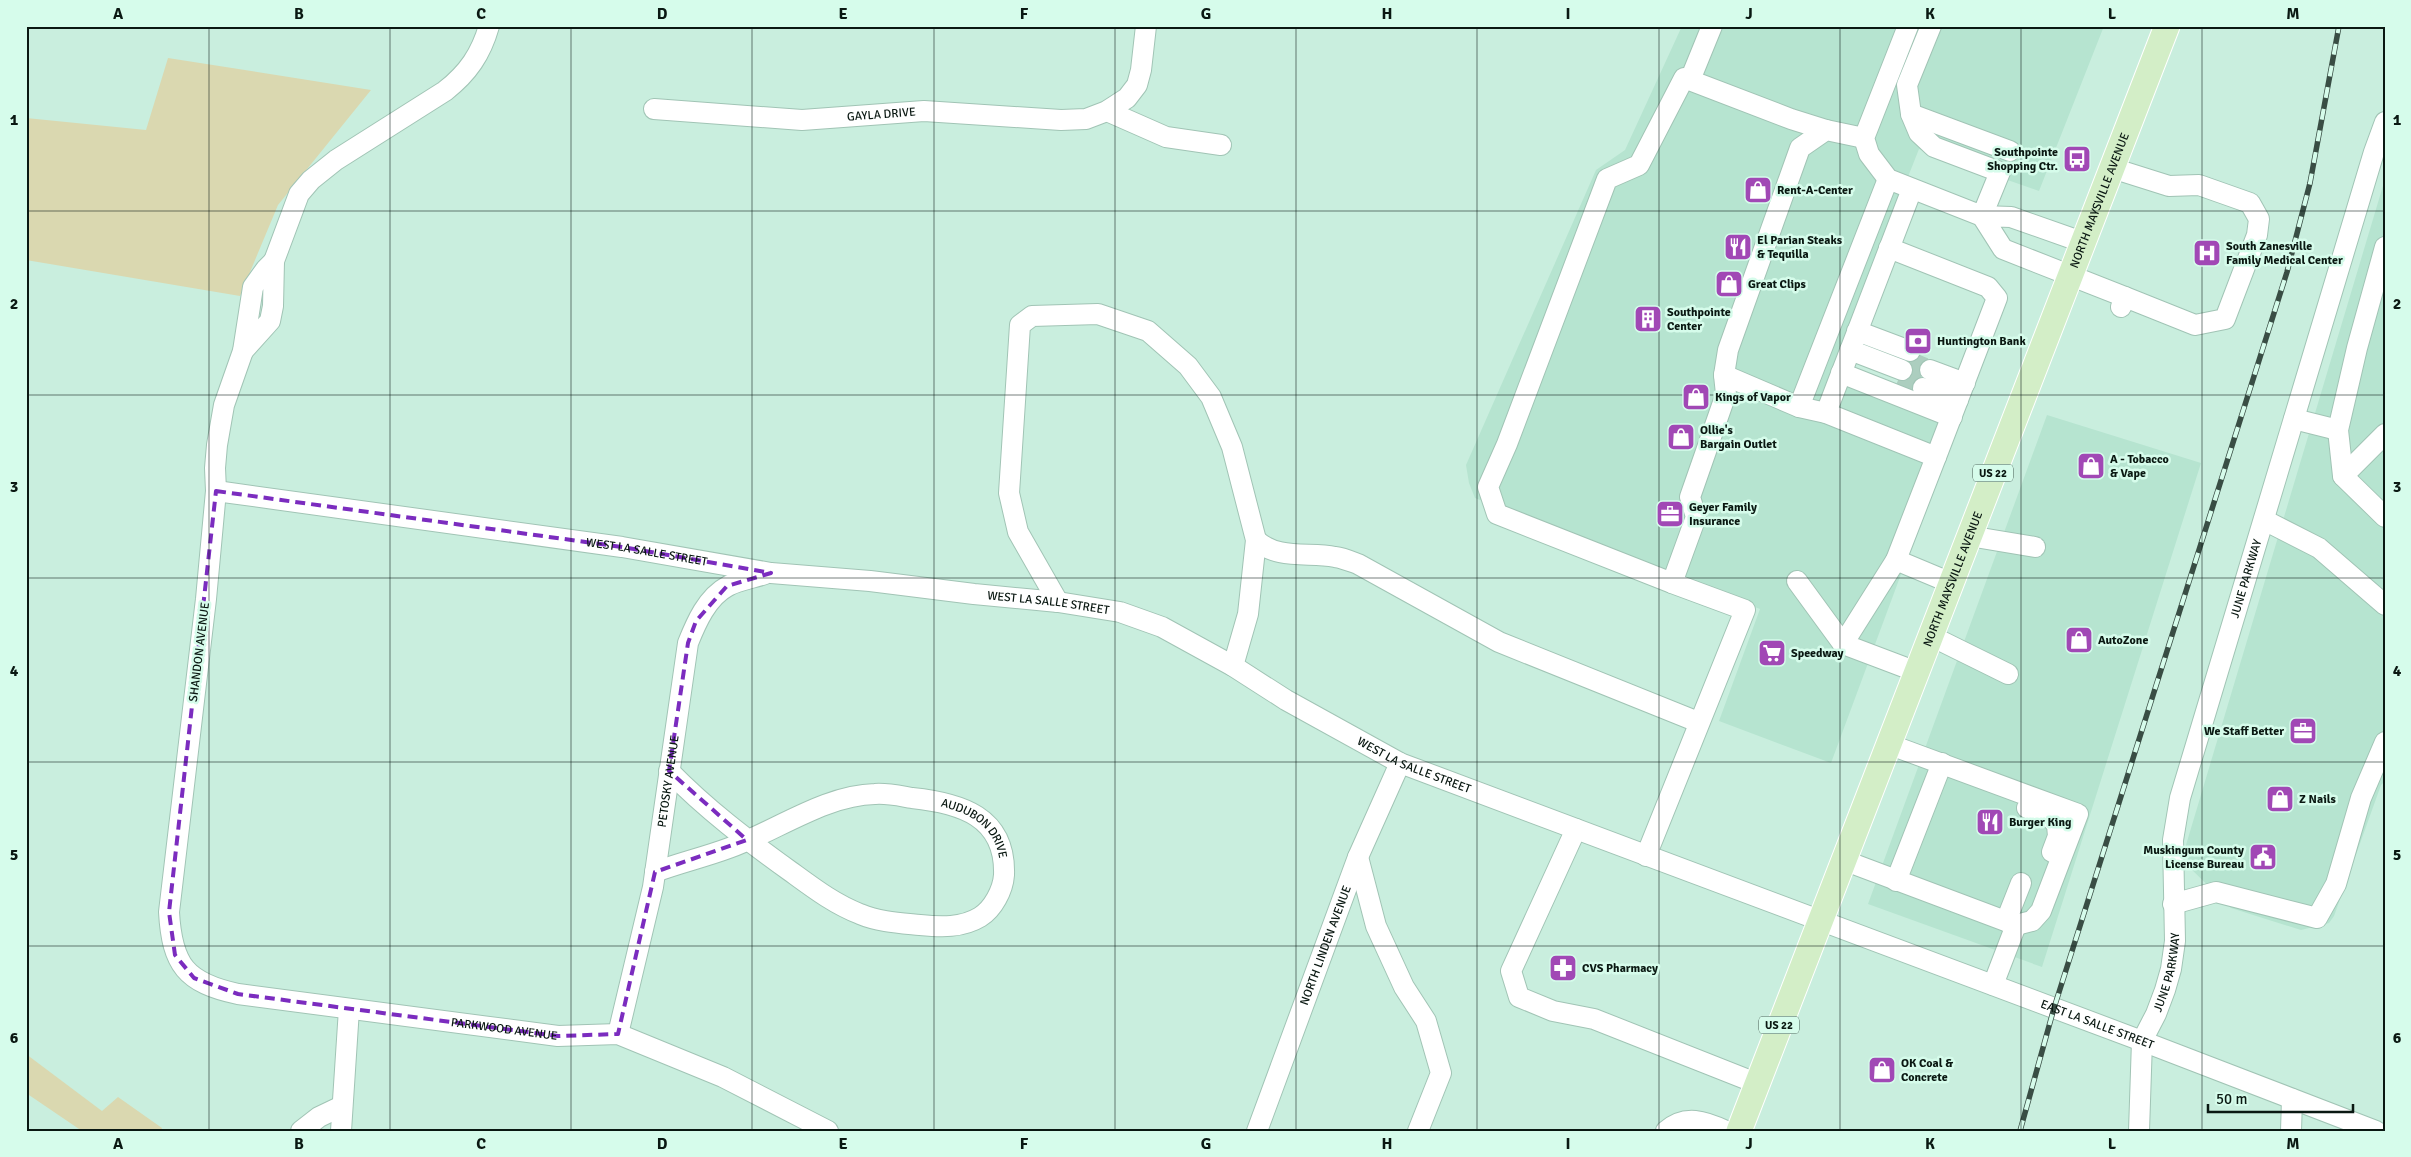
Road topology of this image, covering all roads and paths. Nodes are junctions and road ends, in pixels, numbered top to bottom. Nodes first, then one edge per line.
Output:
1 (489, 26) edge
2 (1146, 26) edge
3 (1712, 26) edge
4 (1908, 26) edge
5 (1931, 26) edge
6 (2167, 26) edge
7 (1690, 80) junction
8 (654, 109) dead end
9 (1107, 111) junction
10 (1911, 114) junction
11 (2385, 122) edge
12 (1826, 130) junction
13 (1864, 138) junction
14 (1221, 145) dead end
15 (2010, 151) dead end
16 (2112, 168) junction
17 (1888, 179) junction
18 (1912, 189) junction
19 (1982, 216) junction
20 (2082, 242) junction
21 (2385, 247) edge
22 (1889, 248) junction
23 (2070, 275) junction
24 (1849, 351) junction
25 (1724, 375) junction
26 (1961, 393) junction
27 (1799, 407) junction
28 (1826, 413) junction
29 (2294, 419) junction
30 (2338, 430) junction
31 (2385, 434) edge
32 (1936, 457) junction
33 (2343, 476) junction
34 (216, 491) junction
35 (2385, 517) edge
36 (2264, 520) junction
37 (1969, 536) junction
38 (1256, 540) junction
39 (2035, 547) dead end
40 (1896, 560) junction
41 (771, 573) junction
42 (1797, 580) dead end
43 (1672, 583) junction
44 (1951, 583) junction
45 (1058, 602) junction
46 (2385, 604) edge
47 (1931, 636) junction
48 (1843, 644) junction
49 (1232, 666) junction
50 (1917, 672) junction
51 (2008, 674) dead end
52 (1698, 722) junction
53 (2385, 742) edge
54 (1888, 744) junction
55 (1400, 763) junction
56 (1940, 769) junction
57 (669, 771) junction
58 (1576, 830) junction
59 (747, 840) junction
60 (1646, 856) junction
61 (1358, 857) junction
62 (1842, 860) junction
63 (655, 872) junction
64 (1896, 880) junction
65 (2021, 883) dead end
66 (2174, 904) junction
67 (1819, 920) junction
68 (2018, 922) junction
69 (175, 955) joint
70 (1993, 985) junction
71 (349, 1009) junction
72 (618, 1034) junction
73 (2142, 1040) junction
74 (1756, 1083) junction
75 (2292, 1099) junction
76 (342, 1106) junction
77 (301, 1131) edge
78 (341, 1131) edge
79 (828, 1131) edge
80 (1257, 1131) edge
81 (1418, 1131) edge
82 (1666, 1131) edge
83 (1726, 1131) edge
84 (1739, 1131) edge
85 (2139, 1131) edge
86 (2291, 1131) edge
87 (2376, 1131) edge

1 - 34 street, SHANDON AVENUE
2 - 9 street, GAYLA DRIVE
3 - 7 street
4 - 13 street
5 - 10 street
6 - 16 main road, NORTH MAYSVILLE AVENUE / US 22
7 - 12 street
7 - 43 street
8 - 9 street, GAYLA DRIVE
9 - 14 street
10 - 15 street
10 - 19 street
11 - 29 street, JUNE PARKWAY
12 - 13 street
12 - 25 street
13 - 17 street
16 - 20 main road, NORTH MAYSVILLE AVENUE / US 22
16 - 23 street
17 - 18 street
17 - 27 street
18 - 19 street
18 - 22 street
19 - 20 street
19 - 23 street
20 - 23 main road, NORTH MAYSVILLE AVENUE / US 22
21 - 30 street
22 - 24 street
22 - 26 street
23 - 37 main road, NORTH MAYSVILLE AVENUE / US 22
24 - 24 street
24 - 26 street
24 - 28 street
25 - 27 street
25 - 43 street
26 - 26 street
26 - 32 street
27 - 28 street
28 - 32 street
29 - 30 street
29 - 36 street, JUNE PARKWAY
30 - 33 street
31 - 33 street
32 - 40 street
33 - 35 street
34 - 41 street, WEST LA SALLE STREET
34 - 69 street, SHANDON AVENUE
36 - 46 street
36 - 66 street, JUNE PARKWAY
37 - 39 street
37 - 44 main road, NORTH MAYSVILLE AVENUE / US 22
38 - 45 street
38 - 49 street
38 - 52 street
40 - 44 street
40 - 48 street
41 - 45 street, WEST LA SALLE STREET
41 - 57 street, PETOSKY AVENUE
42 - 48 street
43 - 52 street
44 - 47 main road, NORTH MAYSVILLE AVENUE / US 22
45 - 49 street, WEST LA SALLE STREET
47 - 50 main road, NORTH MAYSVILLE AVENUE / US 22
47 - 51 street
48 - 50 street
49 - 55 street, WEST LA SALLE STREET
50 - 54 main road, NORTH MAYSVILLE AVENUE / US 22
52 - 60 street
53 - 66 street
54 - 56 street
54 - 62 main road, NORTH MAYSVILLE AVENUE / US 22
55 - 58 street, WEST LA SALLE STREET
55 - 61 street, NORTH LINDEN AVENUE
56 - 64 street
56 - 68 street
57 - 59 street, AUDUBON DRIVE
57 - 63 street, PETOSKY AVENUE
58 - 60 street, WEST LA SALLE STREET
58 - 74 street
59 - 59 street, AUDUBON DRIVE
59 - 63 street, AUDUBON DRIVE
60 - 67 street, WEST LA SALLE STREET
61 - 80 street, NORTH LINDEN AVENUE
61 - 81 street
62 - 64 street
62 - 67 main road, NORTH MAYSVILLE AVENUE / US 22
63 - 72 street, PETOSKY AVENUE
64 - 68 street
65 - 68 street
66 - 73 street, JUNE PARKWAY
67 - 70 street, EAST LA SALLE STREET
67 - 74 main road, NORTH MAYSVILLE AVENUE / US 22
68 - 70 street
69 - 71 street, PARKWOOD AVENUE
70 - 73 street, EAST LA SALLE STREET
71 - 72 street, PARKWOOD AVENUE
71 - 76 street
72 - 79 street, PARKWOOD AVENUE
73 - 75 street, EAST LA SALLE STREET
73 - 85 street
74 - 84 main road, NORTH MAYSVILLE AVENUE / US 22
75 - 86 street
75 - 87 street, EAST LA SALLE STREET
76 - 77 street
76 - 78 street
82 - 83 street

